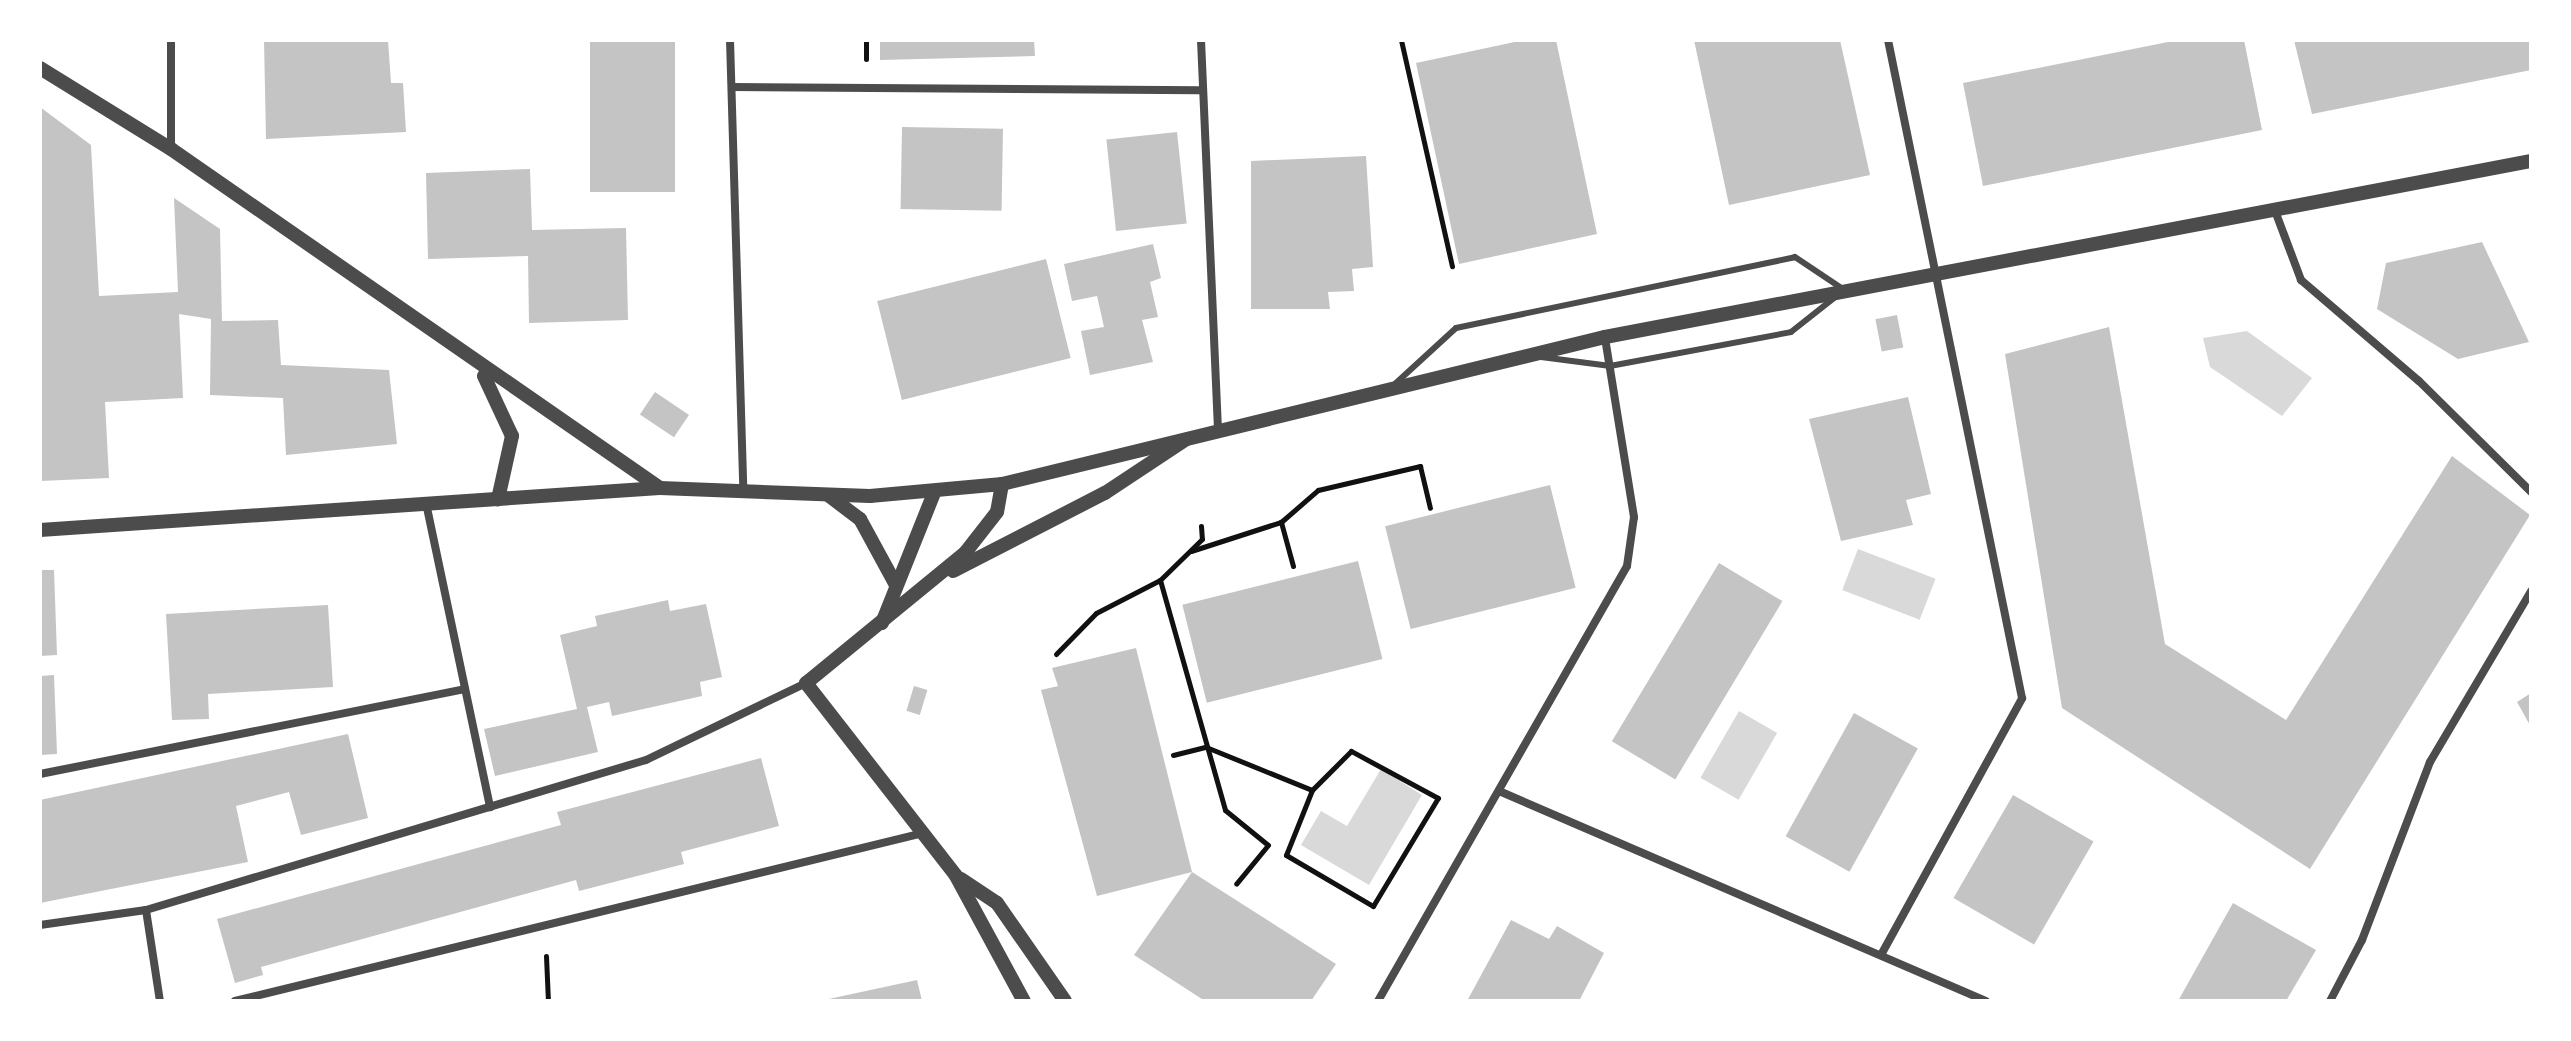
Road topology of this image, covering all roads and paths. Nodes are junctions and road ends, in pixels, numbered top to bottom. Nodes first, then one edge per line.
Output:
1 (171, 40) edge
2 (730, 40) edge
3 (1201, 40) edge
4 (1401, 40) edge
5 (1888, 40) edge
6 (40, 68) edge
7 (732, 87) junction
8 (1200, 90) junction
9 (171, 149) junction
10 (2531, 161) edge
11 (2274, 207) junction
12 (1452, 266) dead end
13 (1939, 271) junction
14 (1845, 290) junction
15 (1605, 337) junction
16 (1526, 355) junction
17 (1610, 366) junction
18 (481, 371) junction
19 (1394, 386) junction
20 (1218, 428) junction
21 (1191, 435) junction
22 (1002, 484) junction
23 (660, 488) junction
24 (743, 489) junction
25 (2531, 492) edge
26 (934, 493) junction
27 (828, 495) junction
28 (498, 499) junction
29 (426, 503) junction
30 (1430, 508) dead end
31 (1281, 522) junction
32 (1201, 526) dead end
33 (40, 530) edge
34 (1187, 552) junction
35 (1293, 566) dead end
36 (935, 580) junction
37 (1160, 580) junction
38 (896, 585) junction
39 (2531, 591) edge
40 (881, 625) junction
41 (1056, 654) dead end
42 (806, 683) junction
43 (465, 689) junction
44 (1206, 747) junction
45 (1173, 755) dead end
46 (40, 774) edge
47 (1312, 790) junction
48 (1499, 791) junction
49 (490, 807) junction
50 (923, 833) junction
51 (956, 876) junction
52 (1236, 884) dead end
53 (146, 910) junction
54 (545, 923) junction
55 (40, 925) edge
56 (1881, 955) junction
57 (160, 1001) edge
58 (235, 1001) edge
59 (548, 1001) edge
60 (1024, 1001) edge
61 (1065, 1001) edge
62 (1378, 1001) edge
63 (1986, 1001) edge
64 (2330, 1001) edge

1 - 9 street
2 - 7 street
3 - 8 street
4 - 12 path
5 - 13 street
6 - 9 street
7 - 8 street
7 - 24 street
8 - 20 street
9 - 18 street
10 - 11 street
11 - 13 street
11 - 25 street
13 - 14 street
13 - 56 street
14 - 15 street
14 - 17 lane
14 - 19 lane
15 - 16 street
15 - 17 street
16 - 17 lane
16 - 19 street
17 - 48 street
18 - 23 street
18 - 28 street
19 - 20 street
20 - 21 street
21 - 22 street
21 - 36 street
22 - 26 street
22 - 36 street
23 - 24 street
23 - 28 street
24 - 27 street
26 - 27 street
26 - 38 street
27 - 38 street
28 - 29 street
29 - 33 street
29 - 43 street
30 - 31 path
31 - 34 path
31 - 35 path
32 - 34 path
34 - 37 path
36 - 40 street
37 - 41 path
37 - 44 path
38 - 40 street
39 - 64 street
40 - 42 street
42 - 49 street
42 - 50 street
43 - 46 street
43 - 49 street
44 - 45 path
44 - 47 path
44 - 52 path
47 - 47 path
48 - 56 street
48 - 62 street
49 - 53 street
50 - 51 street
50 - 54 street
51 - 60 street
51 - 61 street
53 - 55 street
53 - 57 street
54 - 58 street
54 - 59 path
56 - 63 street

